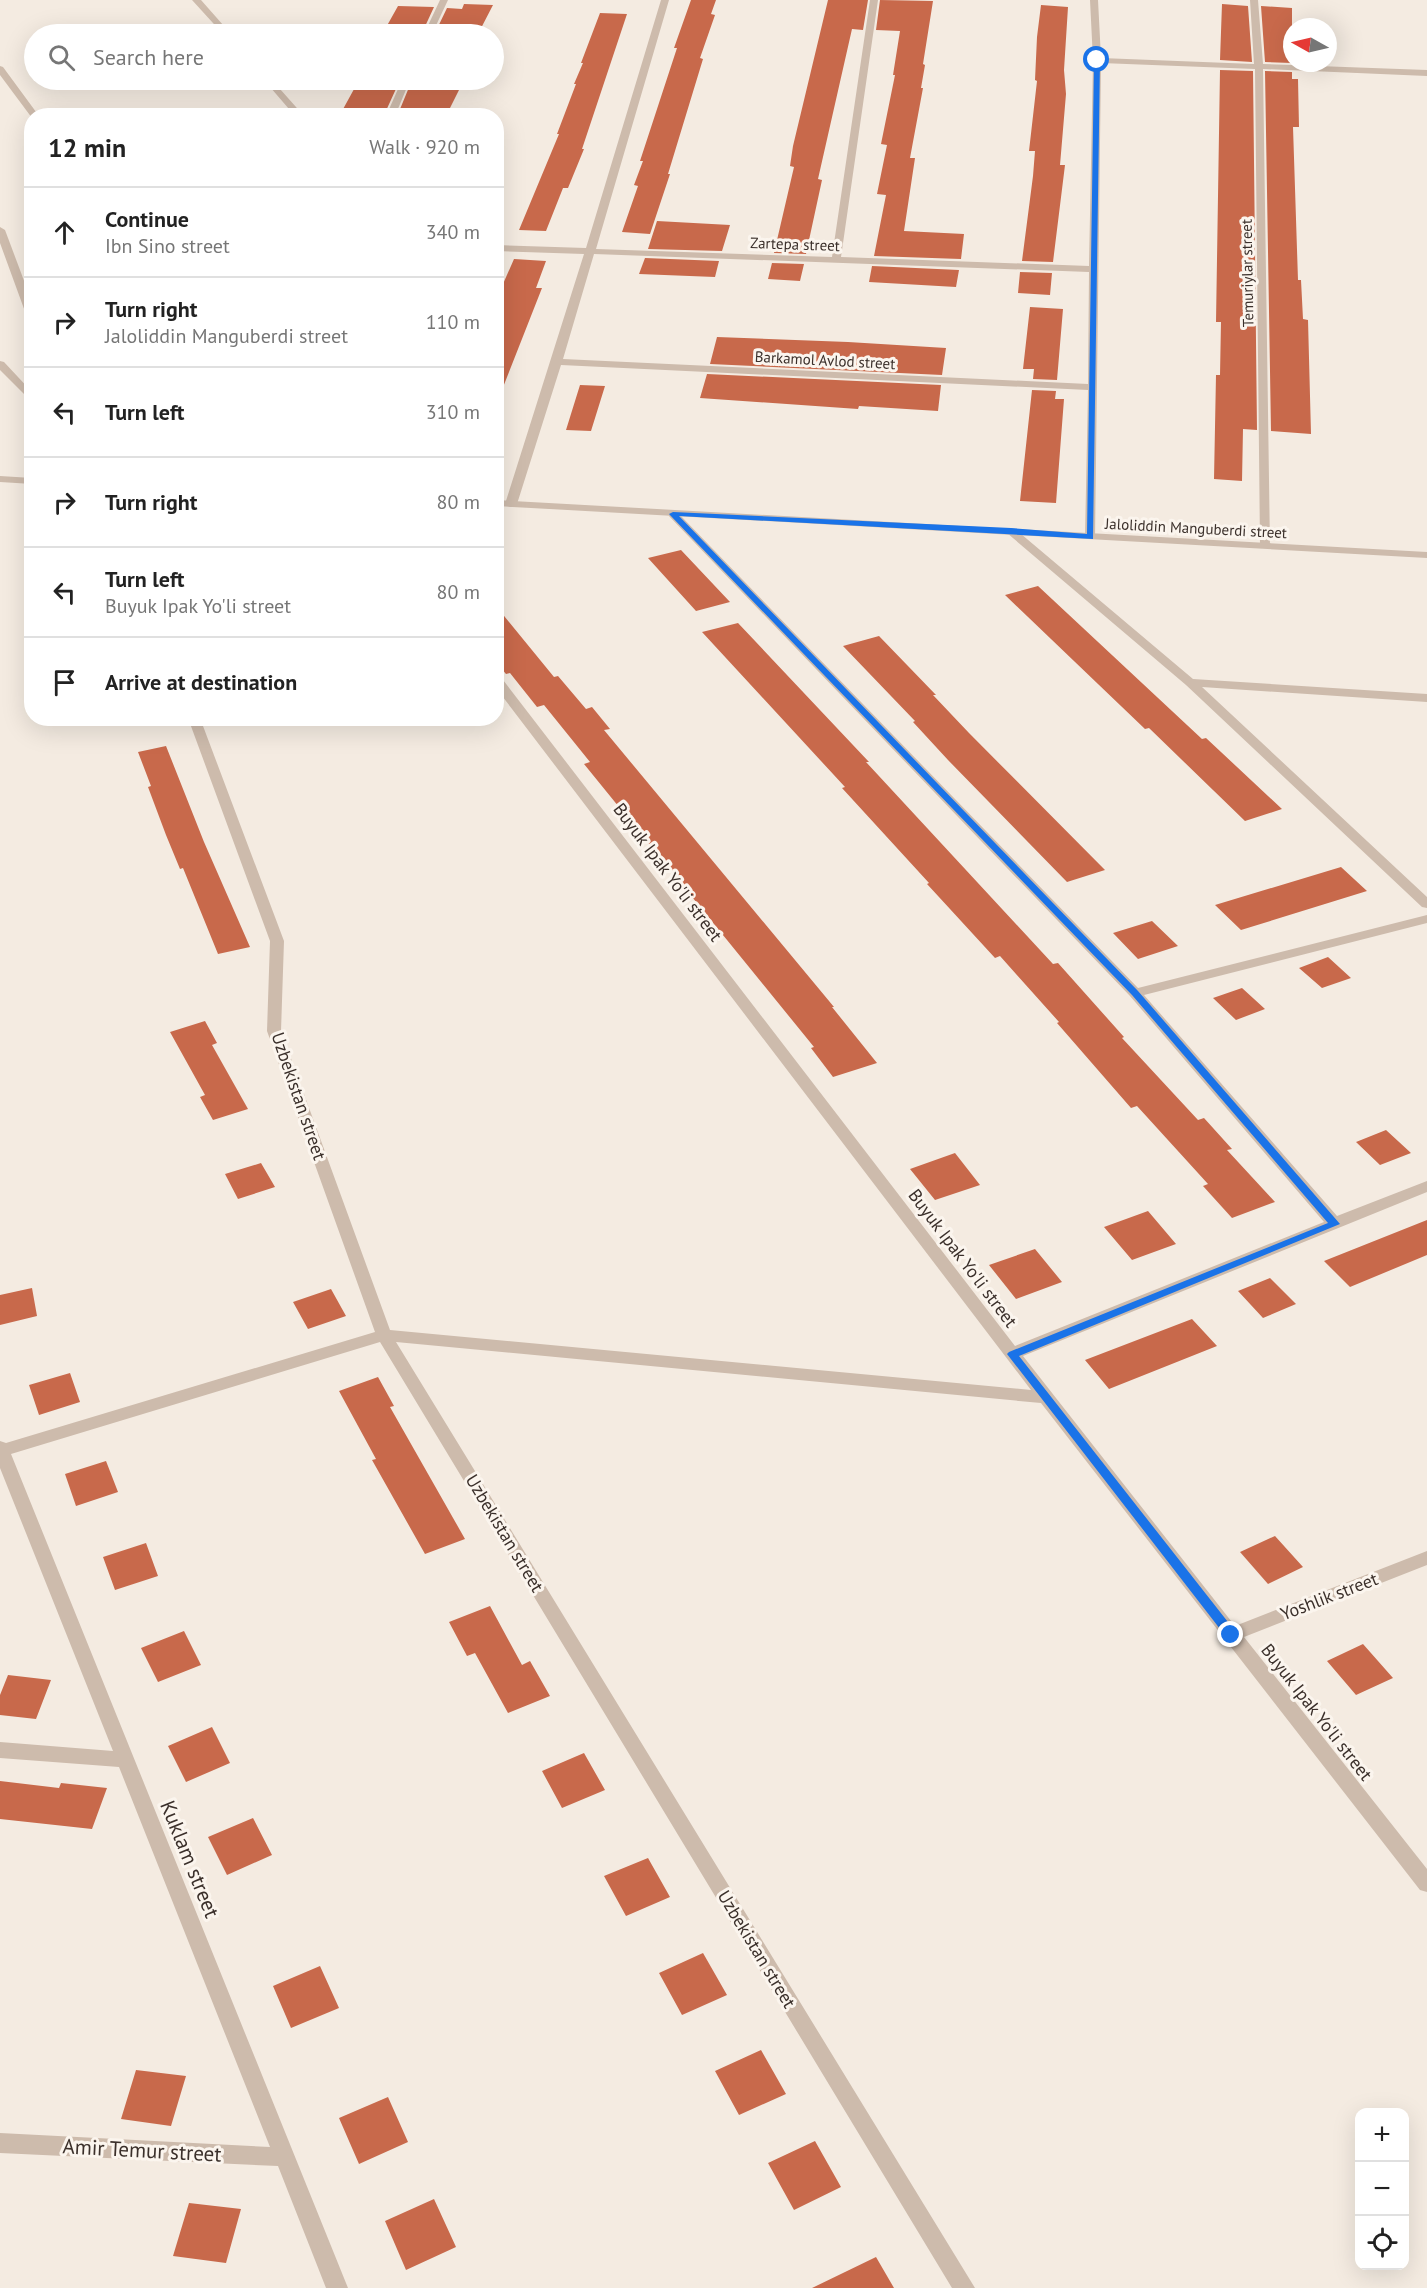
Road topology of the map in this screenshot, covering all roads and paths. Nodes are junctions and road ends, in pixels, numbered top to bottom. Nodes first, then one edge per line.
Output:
1 (196, 0) edge
2 (444, 0) edge
3 (665, 0) edge
4 (874, 0) edge
5 (1094, 0) edge
6 (1254, 0) edge
7 (218, 24) edge
8 (433, 24) edge
9 (1097, 60) junction
10 (1259, 66) junction
11 (0, 69) edge
12 (1427, 73) edge
13 (277, 90) edge
14 (402, 90) edge
15 (29, 108) edge
16 (293, 108) edge
17 (394, 108) edge
18 (0, 230) edge
19 (504, 248) edge
20 (589, 252) junction
21 (836, 260) junction
22 (1092, 269) junction
23 (24, 295) edge
24 (557, 362) junction
25 (0, 364) edge
26 (1092, 387) junction
27 (24, 390) edge
28 (0, 479) edge
29 (24, 480) edge
30 (504, 504) edge
31 (511, 504) junction
32 (673, 514) junction
33 (1011, 531) junction
34 (1091, 537) junction
35 (1266, 546) junction
36 (1427, 555) edge
37 (1190, 682) junction
38 (504, 689) edge
39 (1427, 698) edge
40 (197, 726) edge
41 (1427, 904) edge
42 (1427, 919) edge
43 (1135, 993) junction
44 (1427, 1186) edge
45 (1335, 1224) junction
46 (384, 1335) junction
47 (1012, 1354) junction
48 (1046, 1397) junction
49 (1, 1449) edge
50 (1427, 1558) edge
51 (1231, 1635) junction
52 (0, 1750) edge
53 (125, 1760) junction
54 (1427, 1884) edge
55 (0, 2143) edge
56 (283, 2157) junction
57 (337, 2288) edge
58 (964, 2288) edge

1 - 7 street
2 - 8 street
3 - 20 street
4 - 21 street
5 - 9 street
6 - 10 street, Temuriylar street
9 - 10 street
9 - 22 street
10 - 12 street
10 - 35 street, Temuriylar street
11 - 15 street
13 - 16 street
14 - 17 street
18 - 23 street
19 - 20 street, Zartepa street
20 - 21 street, Zartepa street
20 - 24 street
21 - 22 street, Zartepa street
22 - 26 street
24 - 26 street, Barkamol Avlod street
24 - 31 street
25 - 27 street
26 - 34 street
28 - 29 street
30 - 31 street, Jaloliddin Manguberdi street
31 - 32 street, Jaloliddin Manguberdi street
32 - 33 street, Jaloliddin Manguberdi street
32 - 43 street
33 - 34 street, Jaloliddin Manguberdi street
33 - 37 street
34 - 35 street, Jaloliddin Manguberdi street
35 - 36 street, Jaloliddin Manguberdi street
37 - 39 street
37 - 41 street
38 - 47 street, Buyuk Ipak Yo'li street
40 - 46 street, Uzbekistan street
42 - 43 street
43 - 45 street
44 - 45 street
45 - 47 street
46 - 48 street
46 - 49 street
46 - 58 street, Uzbekistan street
47 - 48 street, Buyuk Ipak Yo'li street
48 - 51 street, Buyuk Ipak Yo'li street
49 - 53 street, Kuklam street
50 - 51 street, Yoshlik street
51 - 54 street, Buyuk Ipak Yo'li street
52 - 53 street
53 - 56 street, Kuklam street
55 - 56 street, Amir Temur street
56 - 57 street, Kuklam street

